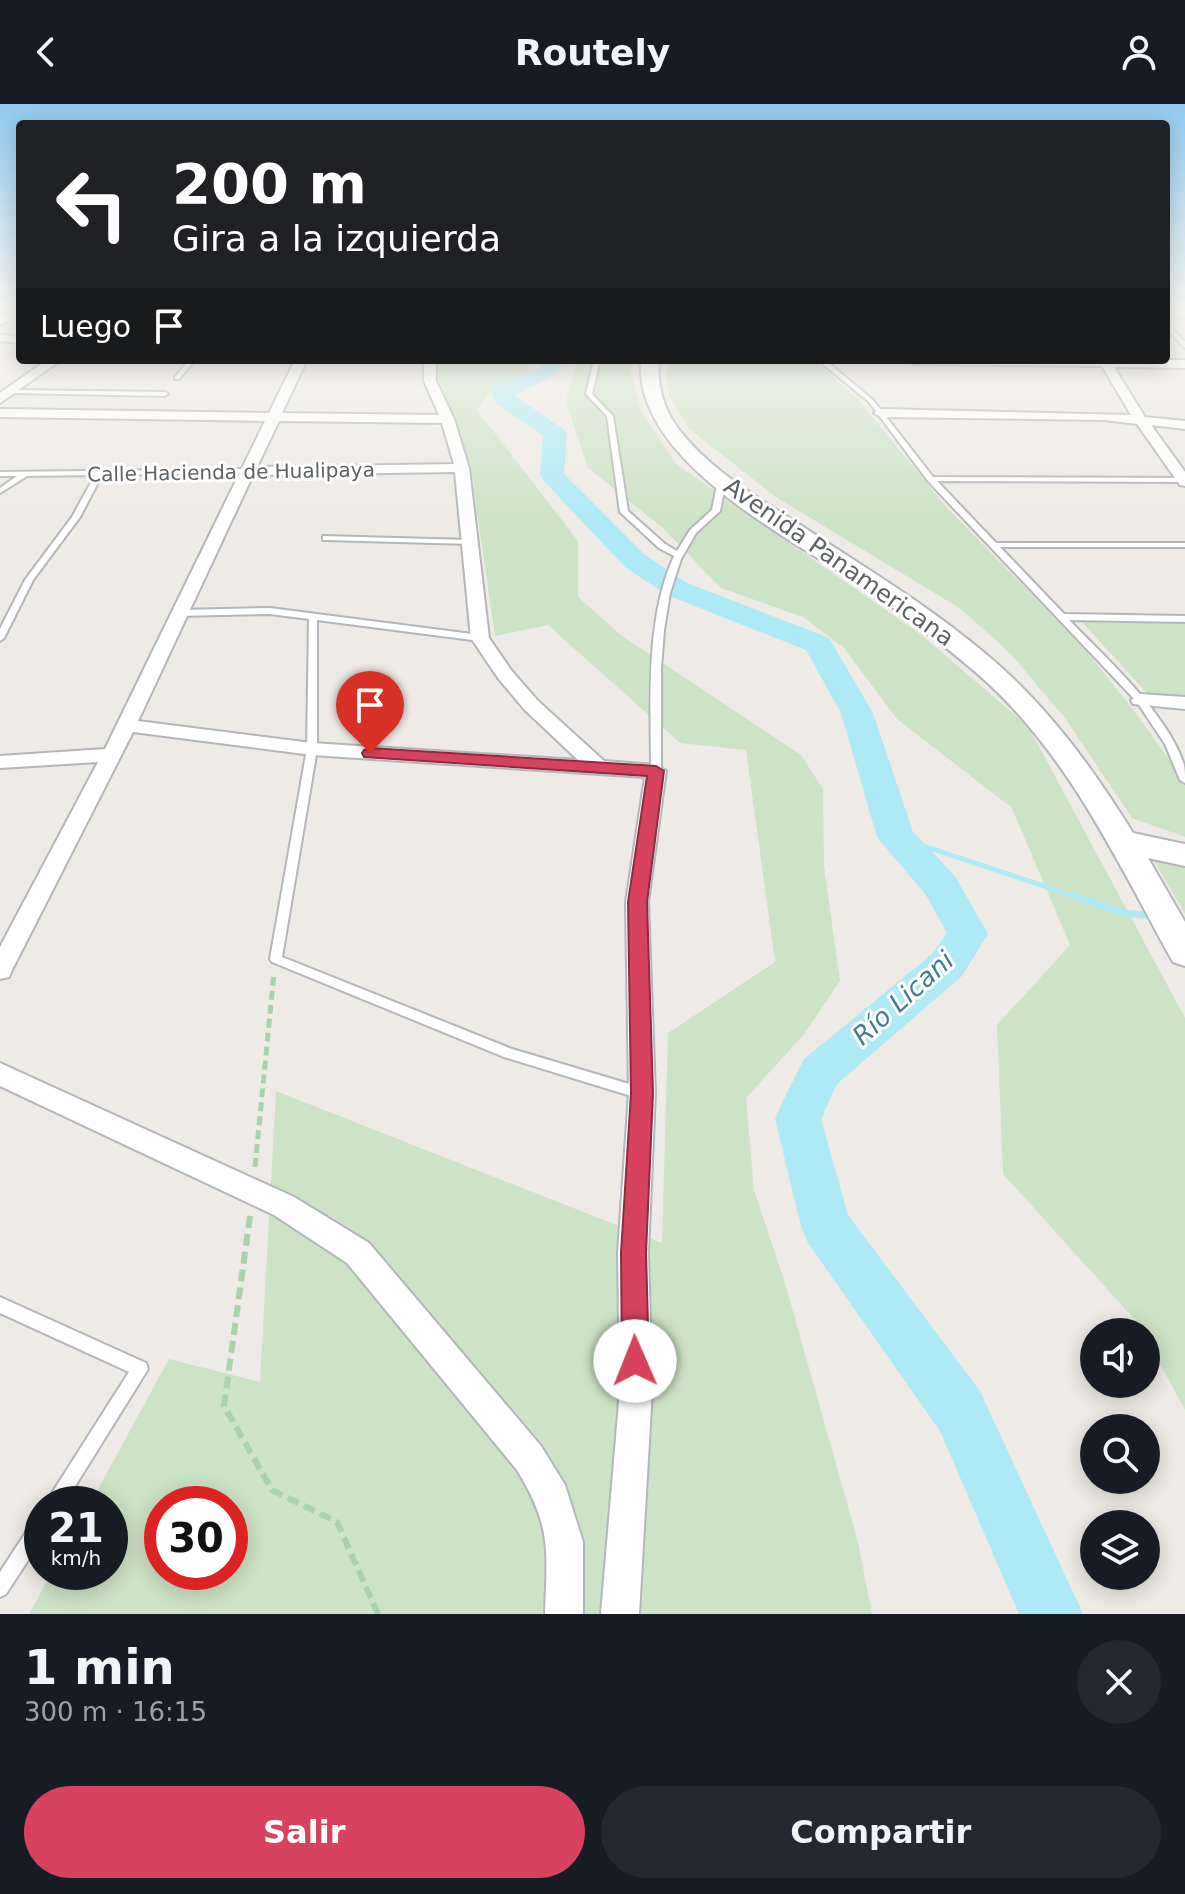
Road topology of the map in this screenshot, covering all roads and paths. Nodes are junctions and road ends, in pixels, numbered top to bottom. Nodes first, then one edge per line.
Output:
1 (30, 376) edge
2 (294, 376) edge
3 (430, 376) edge
4 (593, 376) edge
5 (651, 376) edge
6 (843, 376) edge
7 (1115, 376) edge
8 (4, 394) edge
9 (165, 394) dead end
10 (0, 413) edge
11 (881, 413) junction
12 (277, 415) junction
13 (447, 419) junction
14 (1140, 419) junction
15 (1185, 425) edge
16 (462, 468) junction
17 (247, 471) junction
18 (0, 474) edge
19 (25, 474) junction
20 (99, 474) junction
21 (931, 479) junction
22 (722, 480) junction
23 (1184, 481) edge
24 (0, 491) edge
25 (326, 538) dead end
26 (470, 542) junction
27 (993, 545) junction
28 (1185, 545) edge
29 (680, 556) junction
30 (179, 613) junction
31 (313, 616) junction
32 (1061, 617) junction
33 (1185, 619) edge
34 (0, 638) edge
35 (480, 638) junction
36 (1140, 700) junction
37 (1185, 703) edge
38 (125, 725) junction
39 (312, 749) junction
40 (112, 755) junction
41 (0, 762) edge
42 (600, 769) junction
43 (656, 771) junction
44 (1185, 780) edge
45 (1122, 841) junction
46 (1185, 855) edge
47 (1185, 953) edge
48 (276, 959) junction
49 (0, 970) edge
50 (0, 1074) edge
51 (642, 1093) junction
52 (253, 1192) junction
53 (0, 1305) edge
54 (65, 1486) edge
55 (24, 1551) edge
56 (0, 1588) edge
57 (378, 1614) edge
58 (564, 1614) edge
59 (620, 1614) edge

1 - 8 street
2 - 12 street
3 - 13 street
4 - 29 lane
5 - 22 main road, Avenida Panamericana
6 - 11 lane
7 - 14 street
8 - 9 lane
10 - 12 street
11 - 14 street
11 - 21 lane
12 - 13 street
12 - 17 street
13 - 16 street
14 - 15 street
14 - 23 street
16 - 17 street, Calle Hacienda de Hualipaya
16 - 26 street
17 - 20 lane, Calle Hacienda de Hualipaya
17 - 30 street
18 - 19 lane, Calle Hacienda de Hualipaya
19 - 20 lane, Calle Hacienda de Hualipaya
19 - 24 lane
20 - 34 lane
21 - 23 lane
21 - 27 lane
22 - 29 lane
22 - 45 main road, Avenida Panamericana
25 - 26 lane
26 - 35 street
27 - 28 lane
27 - 32 lane
29 - 43 lane
30 - 31 lane
30 - 38 street
31 - 35 lane
31 - 39 lane
32 - 33 lane
32 - 36 lane
35 - 42 street
36 - 37 street
36 - 44 lane
38 - 39 street
38 - 40 street
39 - 42 street
39 - 48 lane
40 - 41 street
40 - 49 street
42 - 43 street
43 - 51 street
45 - 46 main road
45 - 47 main road, Avenida Panamericana
48 - 51 lane
48 - 52 path
50 - 52 street
51 - 59 street
52 - 57 path
52 - 58 street
53 - 54 lane
55 - 56 lane

